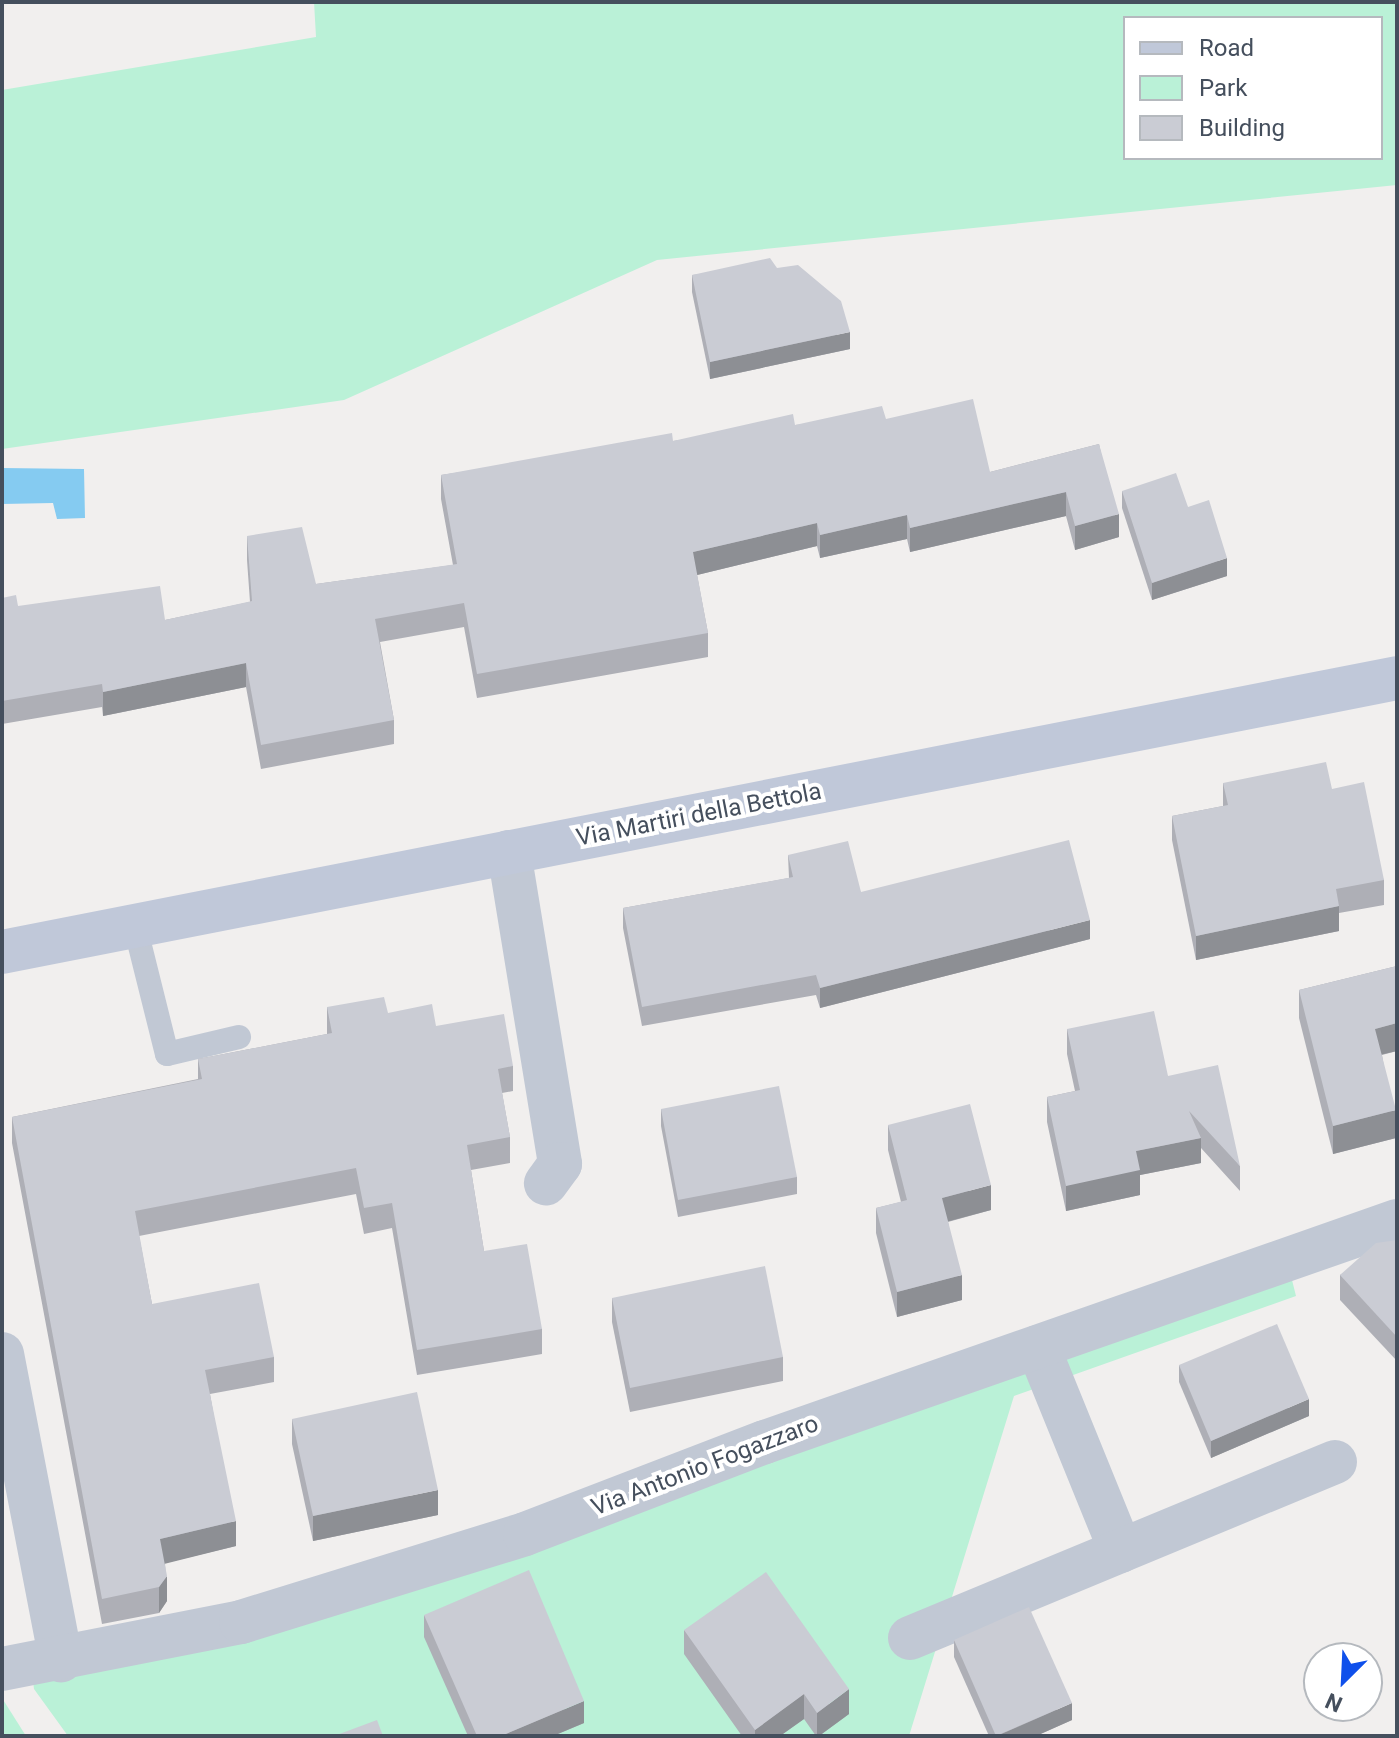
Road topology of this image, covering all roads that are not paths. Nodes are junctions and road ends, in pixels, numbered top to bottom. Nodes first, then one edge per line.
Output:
1 (1397, 678) edge
2 (509, 852) junction
3 (135, 926) junction
4 (2, 952) edge
5 (239, 1037) dead end
6 (546, 1183) dead end
7 (1397, 1221) edge
8 (1038, 1347) junction
9 (2, 1354) edge
10 (1335, 1462) dead end
11 (1121, 1551) junction
12 (910, 1638) dead end
13 (61, 1660) junction
14 (2, 1669) edge

1 - 2 main road, Via Martiri della Bettola
2 - 3 main road, Via Martiri della Bettola
2 - 6 street
3 - 4 main road, Via Martiri della Bettola
3 - 5 lane
7 - 8 street, Via Antonio Fogazzaro
8 - 11 street
8 - 13 street, Via Antonio Fogazzaro
9 - 13 street
10 - 11 street
11 - 12 street
13 - 14 street, Via Antonio Fogazzaro

